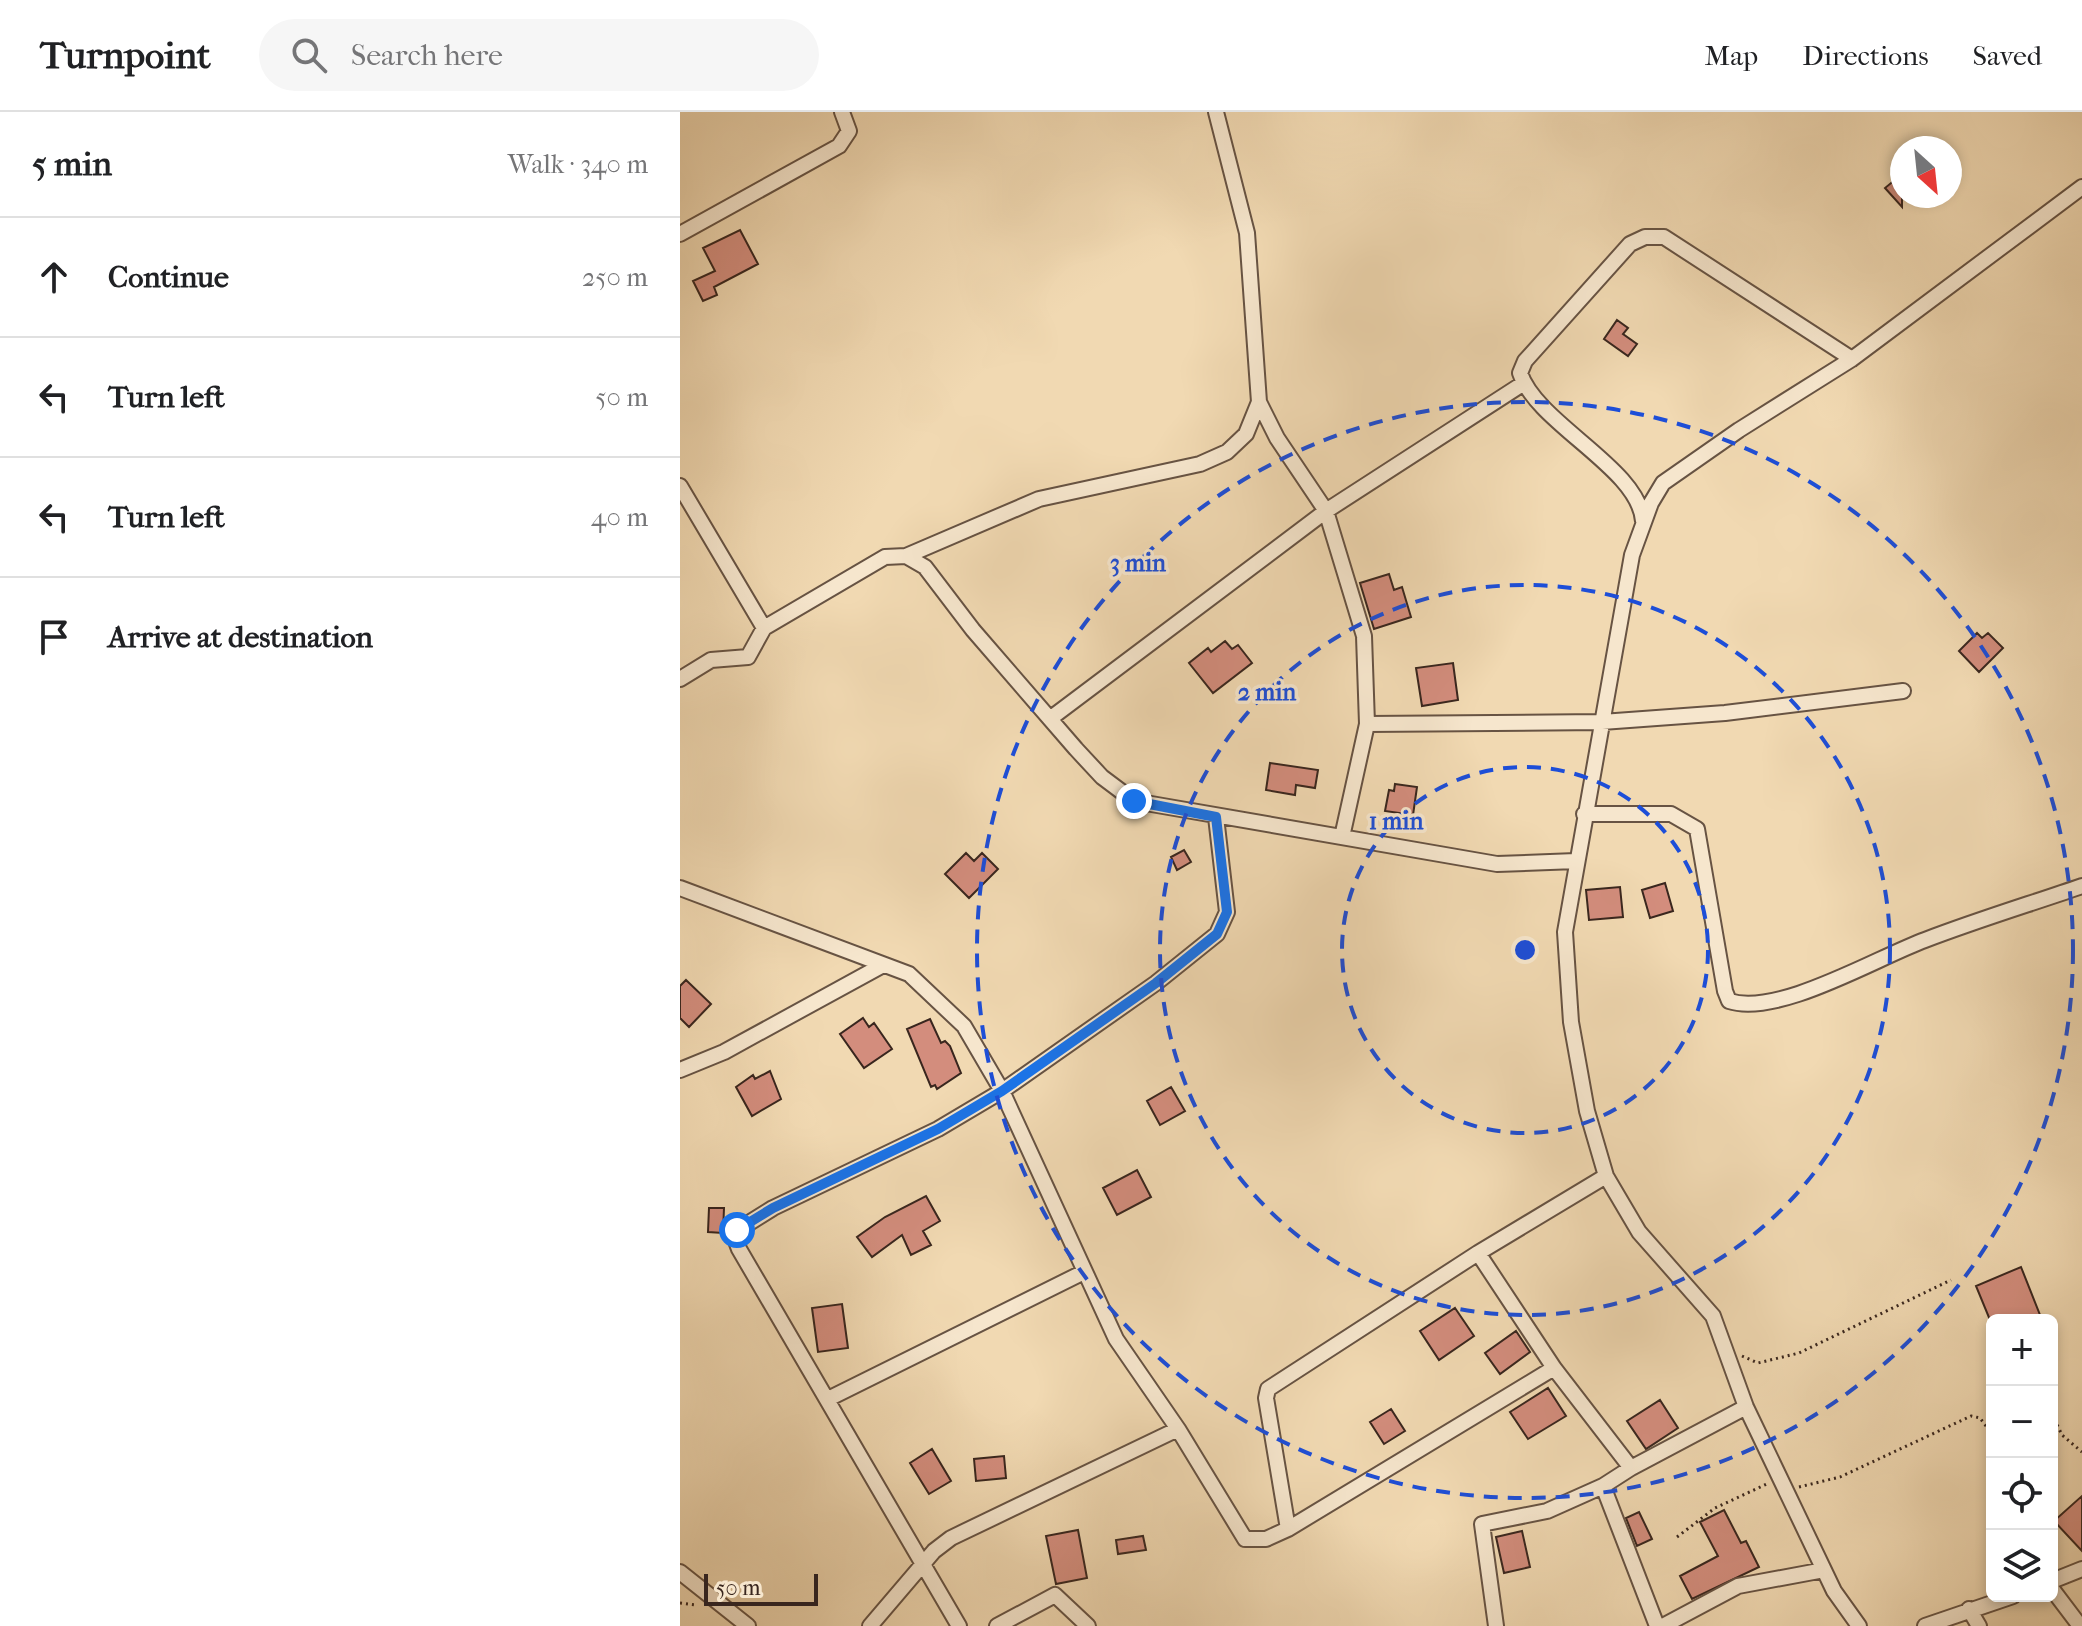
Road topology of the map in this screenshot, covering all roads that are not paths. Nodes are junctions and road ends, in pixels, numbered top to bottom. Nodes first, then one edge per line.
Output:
1 (842, 112) edge
2 (1216, 112) edge
3 (2082, 187) edge
4 (680, 234) edge
5 (1852, 359) junction
6 (1524, 383) junction
7 (1259, 402) junction
8 (680, 486) edge
9 (1326, 511) junction
10 (1643, 521) junction
11 (906, 556) junction
12 (764, 628) junction
13 (680, 679) edge
14 (1903, 691) dead end
15 (1051, 718) junction
16 (1602, 722) junction
17 (1367, 724) junction
18 (1584, 814) junction
19 (1216, 817) junction
20 (1342, 837) junction
21 (1576, 861) junction
22 (2082, 886) edge
23 (680, 888) edge
24 (883, 965) junction
25 (680, 1070) edge
26 (1002, 1091) junction
27 (1606, 1176) junction
28 (1478, 1253) junction
29 (1084, 1272) junction
30 (1554, 1368) junction
31 (828, 1399) junction
32 (1746, 1407) junction
33 (1178, 1429) junction
34 (1631, 1468) junction
35 (1603, 1486) junction
36 (1288, 1529) junction
37 (923, 1565) junction
38 (2082, 1569) edge
39 (1824, 1570) junction
40 (680, 1572) edge
41 (2058, 1579) edge
42 (2058, 1597) edge
43 (1993, 1602) edge
44 (1969, 1609) junction
45 (748, 1626) edge
46 (870, 1626) edge
47 (959, 1626) edge
48 (997, 1626) edge
49 (1088, 1626) edge
50 (1496, 1626) edge
51 (1660, 1626) edge
52 (1859, 1626) edge
53 (1925, 1626) edge
54 (1979, 1626) edge
55 (2080, 1626) edge

1 - 4 street
2 - 7 street
3 - 5 street
5 - 6 street
5 - 10 street
6 - 9 street
6 - 10 street
7 - 9 street
7 - 11 street
8 - 12 street
9 - 15 street
9 - 17 street
10 - 16 street
11 - 12 street
11 - 15 street
12 - 13 street
14 - 16 street
15 - 19 street
16 - 17 street
16 - 18 street
17 - 20 street
18 - 21 street
18 - 22 street
19 - 20 street
19 - 26 street
20 - 21 street
21 - 27 street
23 - 24 street
24 - 25 street
24 - 26 street
26 - 29 street
26 - 31 street
27 - 28 street
27 - 32 street
28 - 30 street
28 - 36 street
29 - 31 street
29 - 33 street
30 - 34 street
30 - 36 street
31 - 37 street
32 - 34 street
32 - 39 street
33 - 36 street
33 - 37 street
34 - 35 street
35 - 50 street
35 - 51 street
37 - 46 street
37 - 47 street
38 - 41 street
39 - 51 street
39 - 52 street
40 - 45 street
42 - 55 street
43 - 44 street
44 - 53 street
44 - 54 street
48 - 49 street

